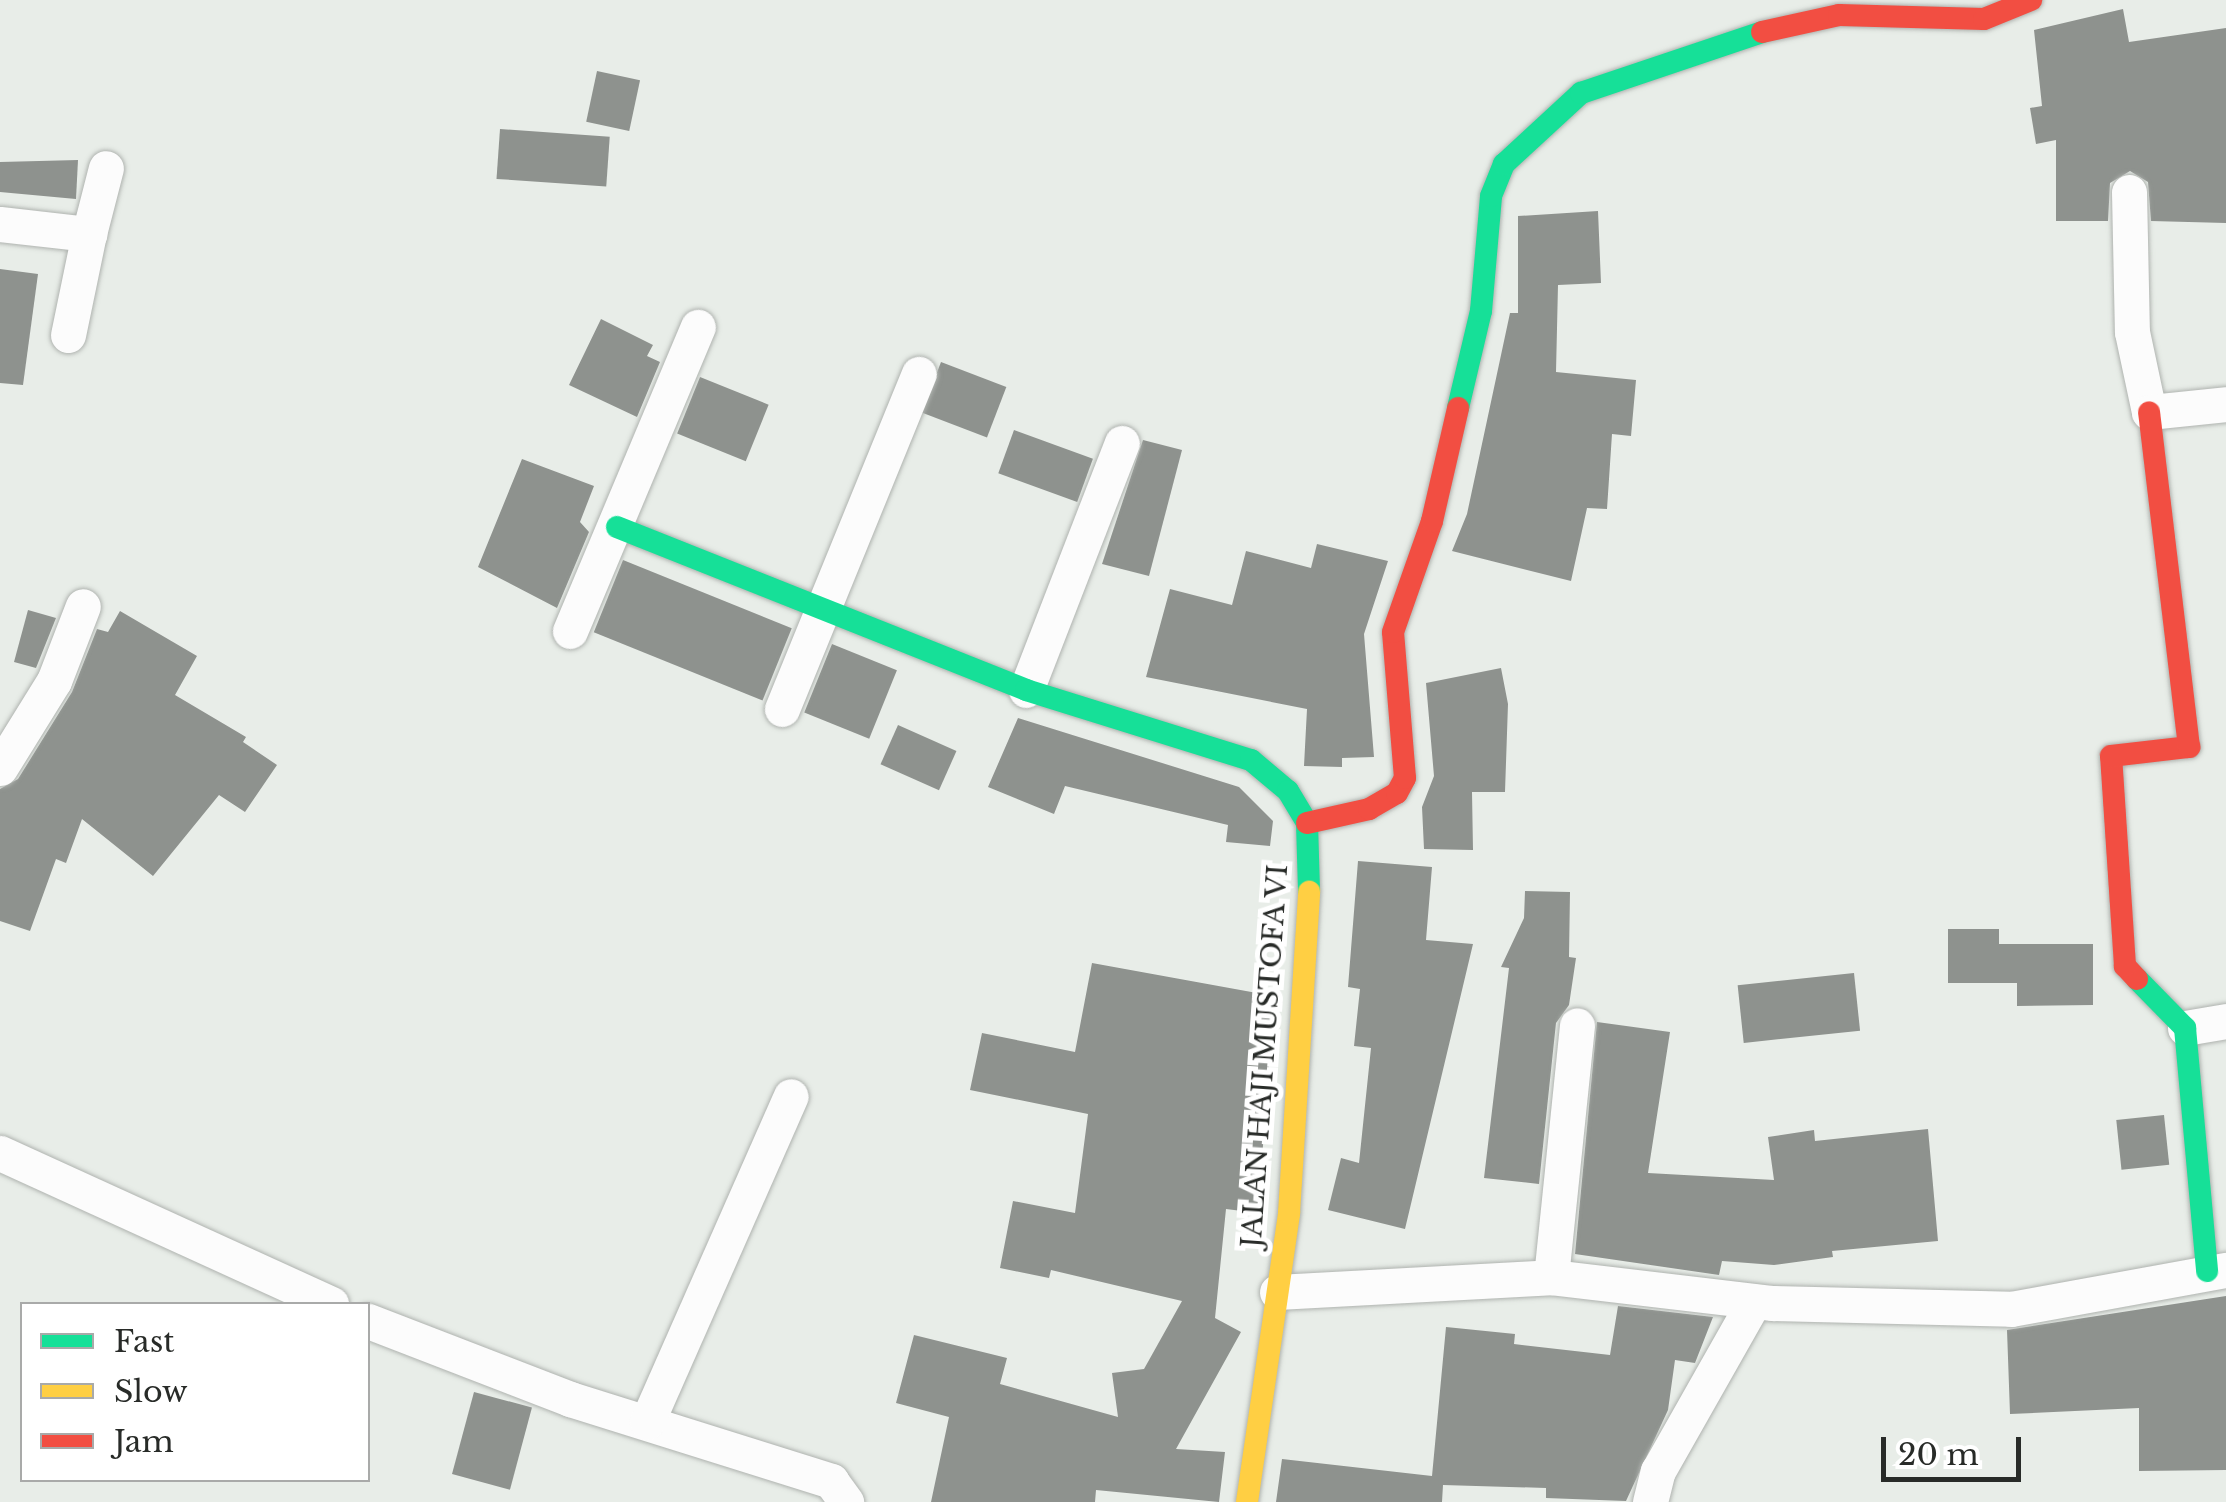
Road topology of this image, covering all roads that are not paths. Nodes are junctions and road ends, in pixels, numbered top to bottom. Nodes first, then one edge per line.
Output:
1 (2032, 0) edge
2 (106, 168) dead end
3 (2130, 192) dead end
4 (0, 224) edge
5 (88, 234) junction
6 (698, 327) dead end
7 (68, 335) dead end
8 (919, 374) dead end
9 (2226, 404) edge
10 (2149, 412) junction
11 (1122, 443) dead end
12 (617, 527) junction
13 (83, 606) dead end
14 (824, 609) junction
15 (570, 632) dead end
16 (1026, 690) junction
17 (782, 709) dead end
18 (0, 768) edge
19 (1307, 823) junction
20 (2226, 1021) edge
21 (1577, 1024) dead end
22 (2185, 1028) junction
23 (791, 1096) dead end
24 (0, 1153) edge
25 (2216, 1271) edge
26 (1551, 1277) junction
27 (1277, 1292) junction
28 (1754, 1301) junction
29 (327, 1302) edge
30 (370, 1323) edge
31 (647, 1422) junction
32 (846, 1502) edge
33 (1247, 1502) edge
34 (1650, 1502) edge

1 - 19 street
2 - 5 street
3 - 10 street
4 - 5 street
5 - 7 street
6 - 12 street
8 - 14 street
9 - 10 street
10 - 22 street
11 - 16 street
12 - 14 street
12 - 15 street
13 - 18 street
14 - 16 street
14 - 17 street
16 - 19 street
19 - 27 street, JALAN HAJI MUSTOFA VI
20 - 22 street
21 - 26 street
22 - 25 street
23 - 31 street
24 - 29 street
25 - 28 street
26 - 27 street
26 - 28 street
27 - 33 street, JALAN HAJI MUSTOFA VI
28 - 34 street
30 - 31 street
31 - 32 street

